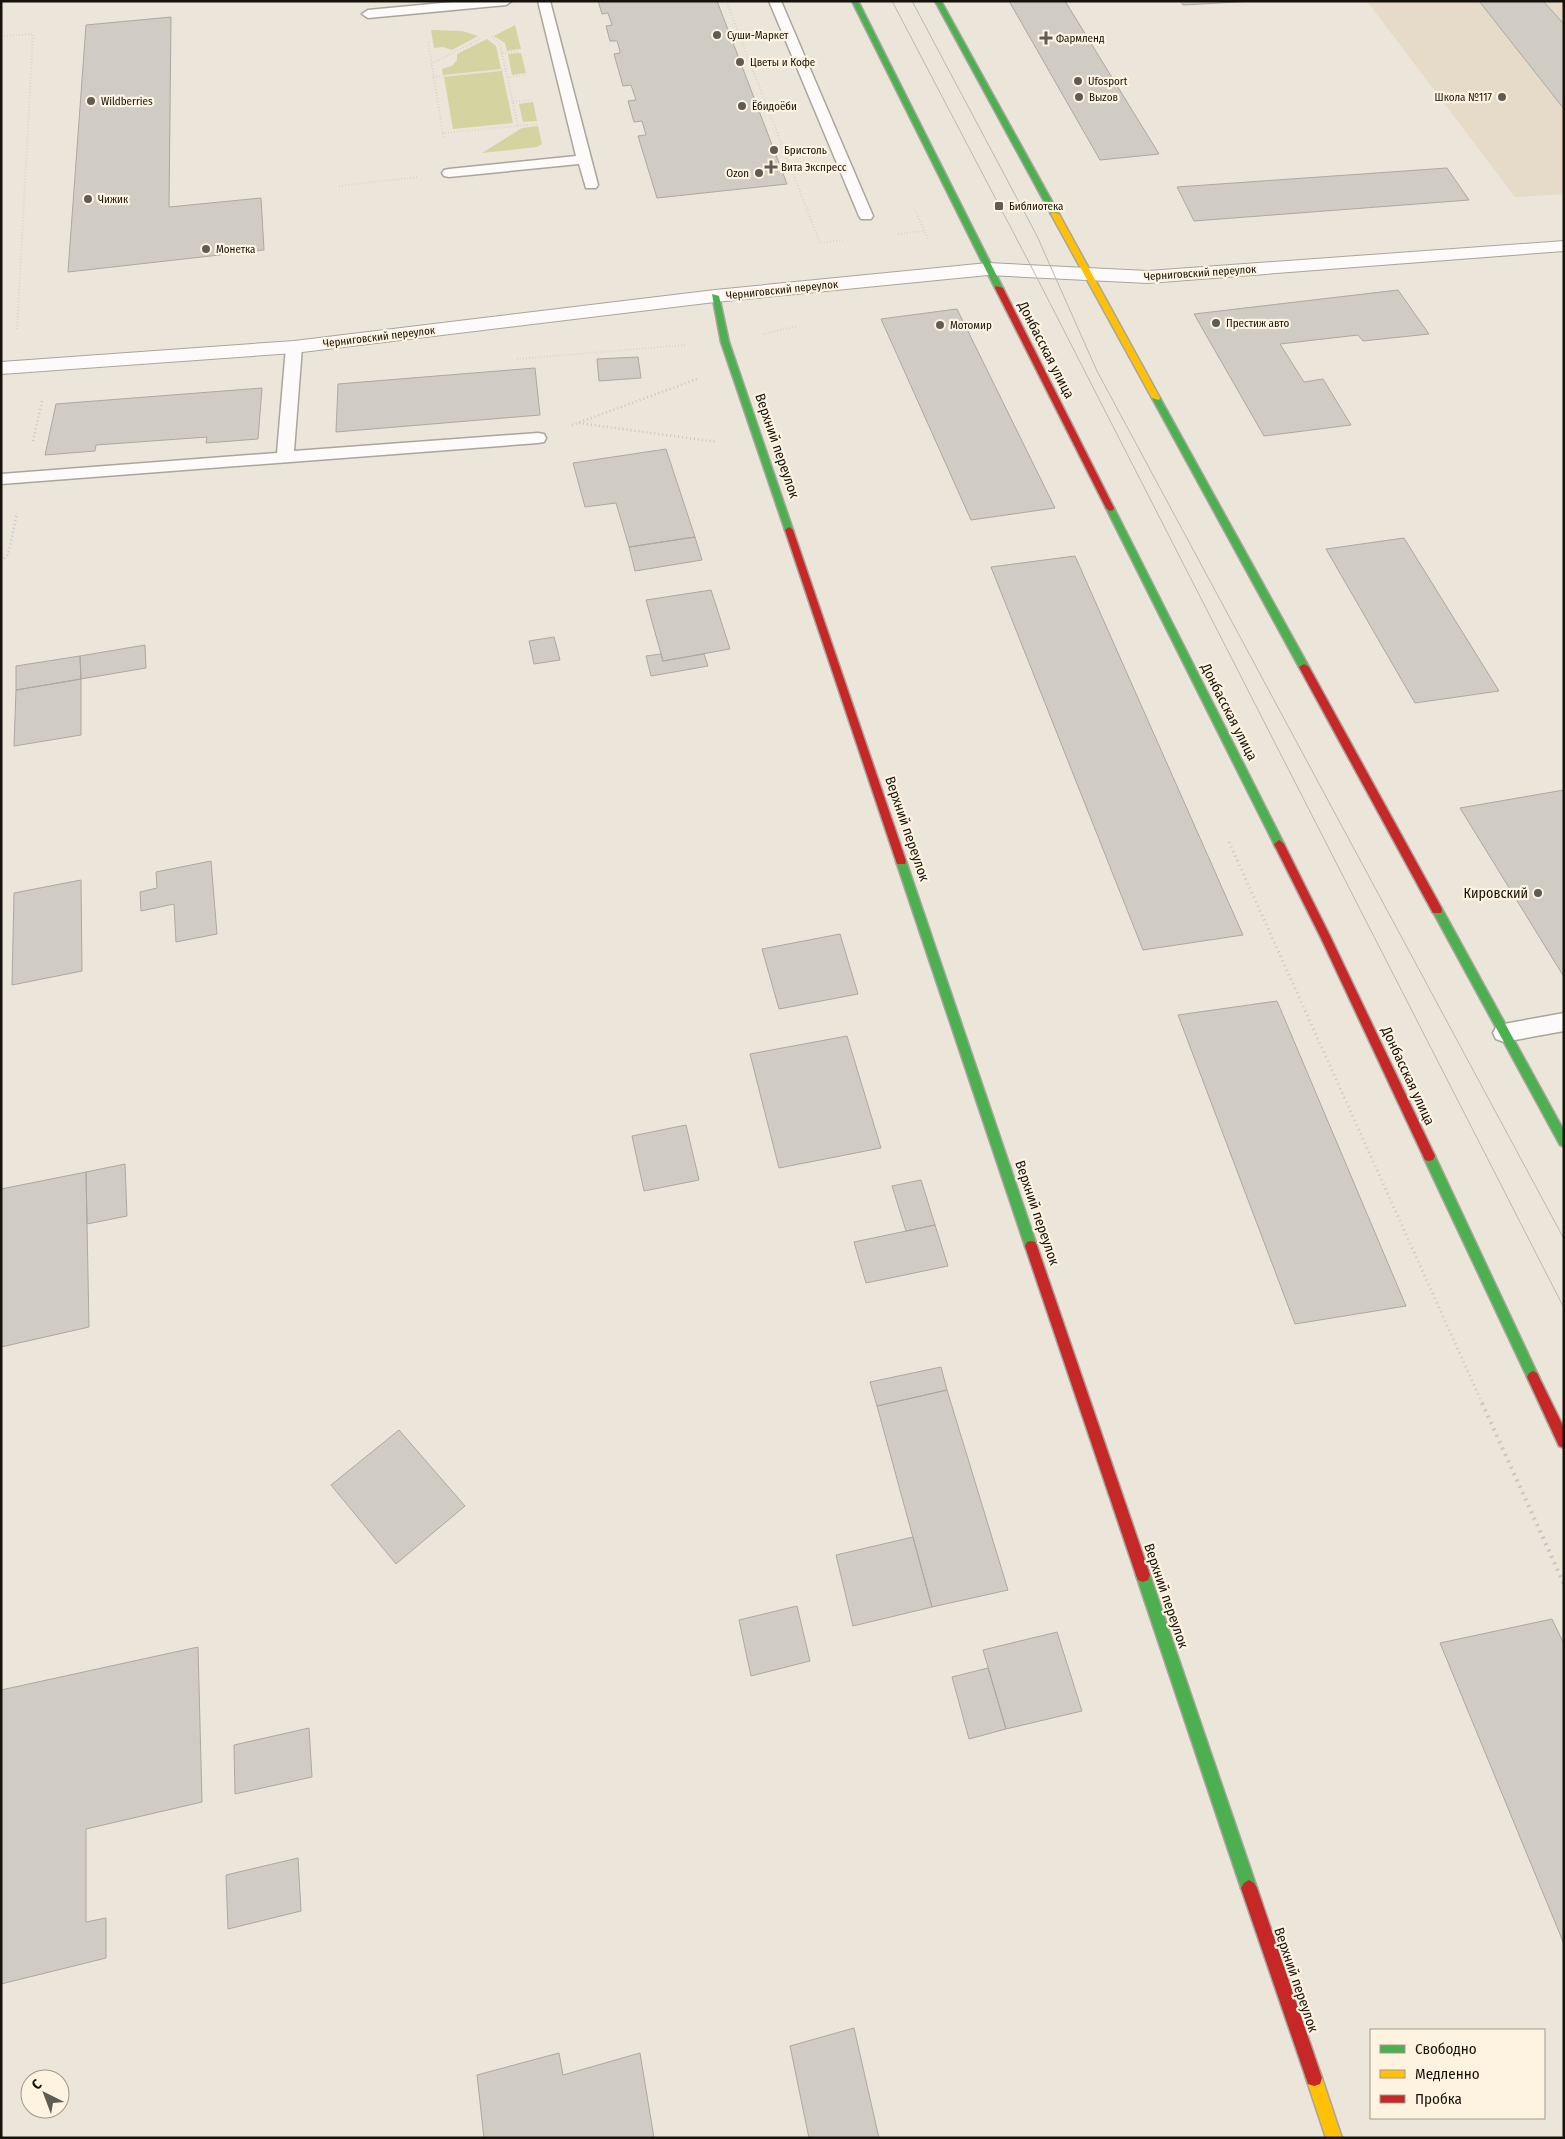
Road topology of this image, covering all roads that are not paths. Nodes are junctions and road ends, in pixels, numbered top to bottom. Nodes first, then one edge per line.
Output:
1 (506, 1) edge
2 (544, 1) edge
3 (775, 1) edge
4 (855, 1) edge
5 (938, 1) edge
6 (368, 14) dead end
7 (584, 159) junction
8 (449, 173) road end
9 (591, 185) dead end
10 (866, 216) dead end
11 (1564, 246) edge
12 (988, 269) junction
13 (1089, 274) junction
14 (715, 296) junction
15 (294, 347) junction
16 (1, 368) edge
17 (538, 438) road end
18 (285, 457) junction
19 (1, 479) edge
20 (1564, 1022) edge
21 (1504, 1033) junction
22 (1564, 1142) edge
23 (1564, 1442) edge
24 (1334, 2138) edge

1 - 6 lane
2 - 7 lane
3 - 10 lane
4 - 12 main road, Донбасская улица
5 - 13 main road
7 - 8 lane
7 - 9 lane
11 - 13 street, Черниговский переулок
12 - 13 street, Черниговский переулок
12 - 14 street, Черниговский переулок
12 - 23 main road, Донбасская улица
13 - 21 main road
14 - 15 street, Черниговский переулок
14 - 24 main road, Верхний переулок
15 - 16 street, Черниговский переулок
15 - 18 lane
17 - 18 lane
18 - 19 lane
20 - 21 lane
21 - 22 main road

